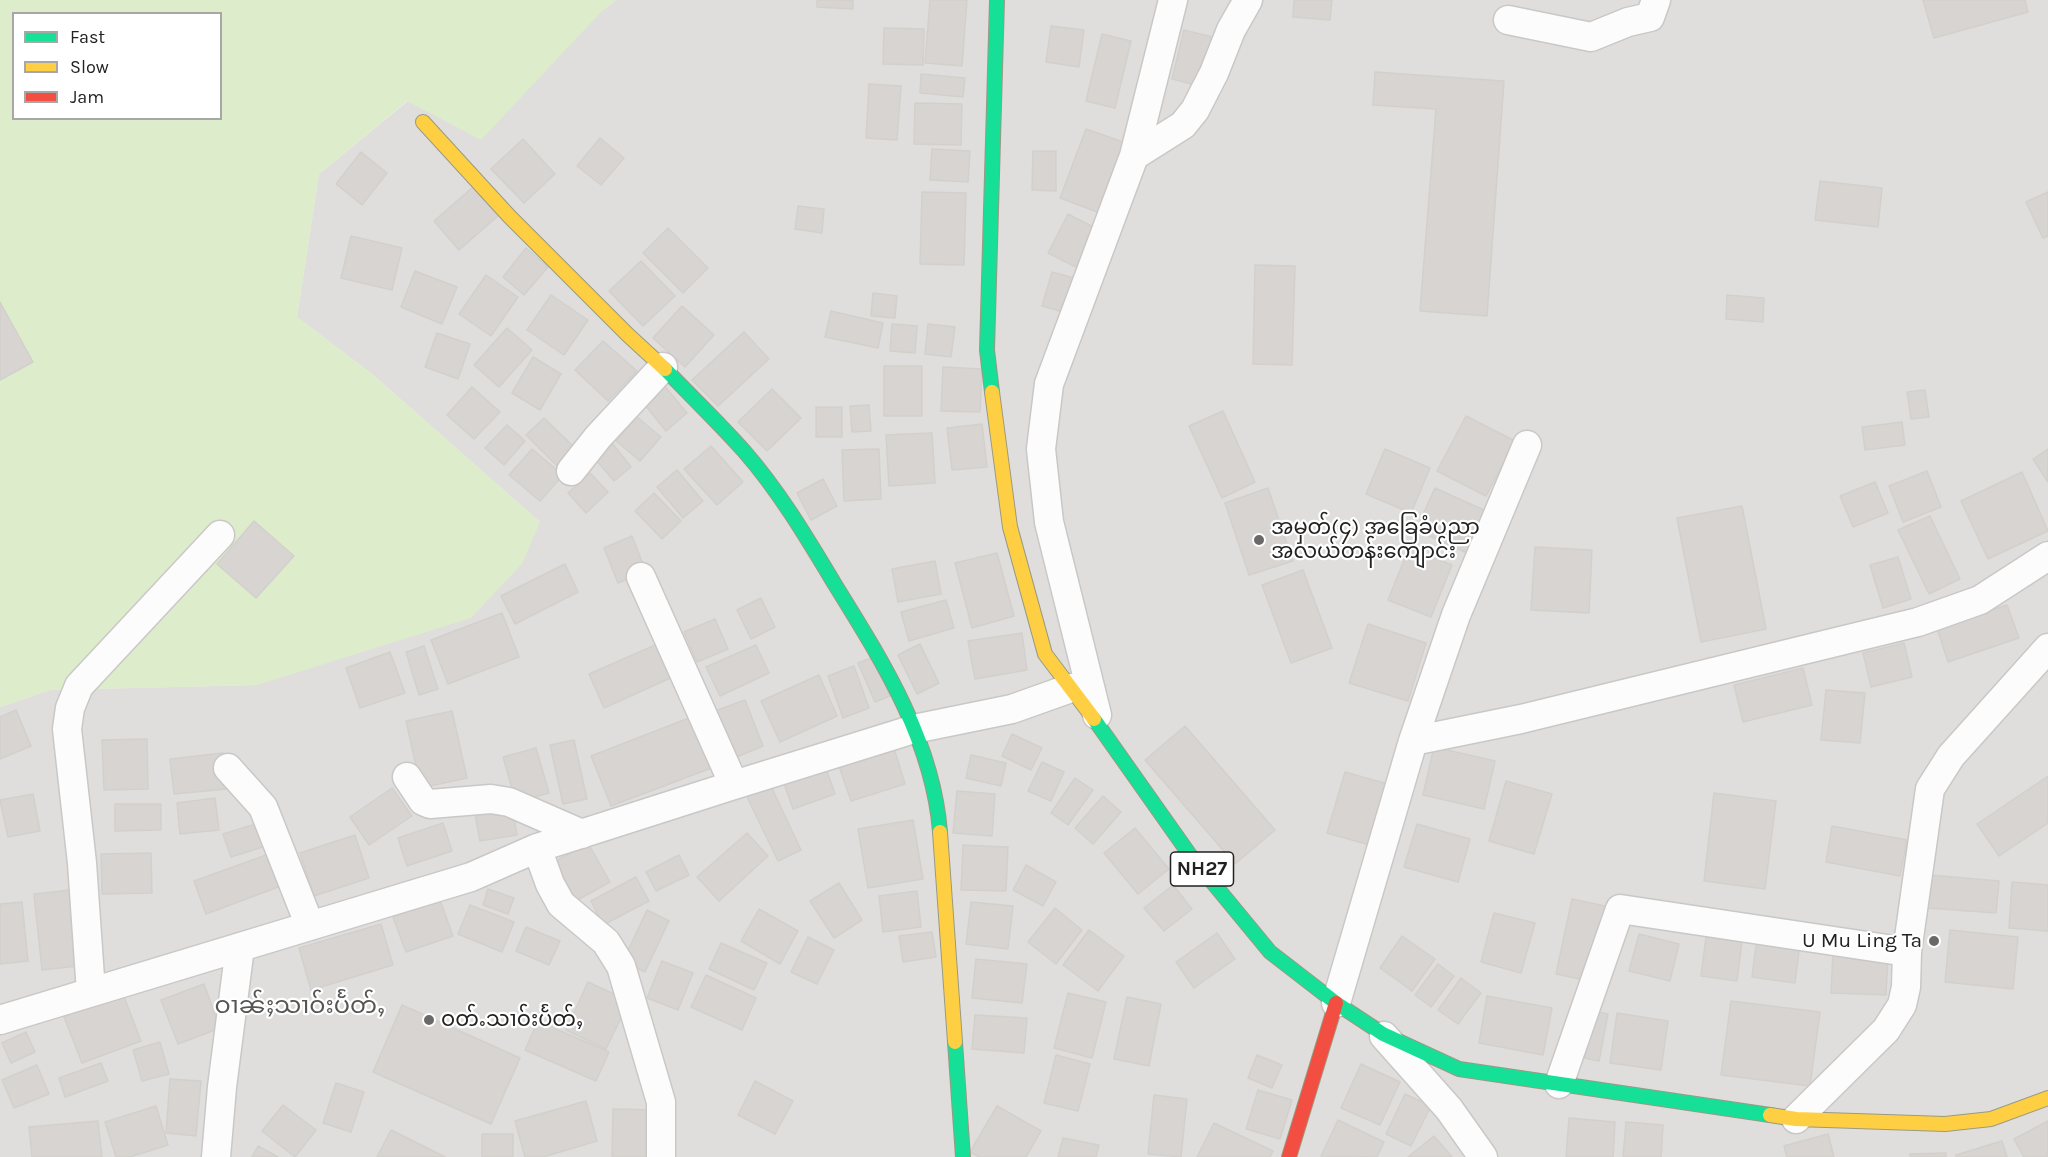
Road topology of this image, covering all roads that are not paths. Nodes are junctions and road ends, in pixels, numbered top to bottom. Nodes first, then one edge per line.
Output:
1 (998, 0) edge
2 (1173, 0) edge
3 (1248, 0) edge
4 (1656, 0) edge
5 (1508, 20) dead end
6 (423, 122) dead end
7 (1134, 156) junction
8 (663, 367) junction
9 (1527, 445) dead end
10 (571, 471) dead end
11 (220, 535) dead end
12 (2048, 556) edge
13 (641, 578) dead end
14 (2048, 648) edge
15 (1071, 688) junction
16 (1100, 727) junction
17 (914, 729) junction
18 (1413, 741) junction
19 (228, 768) dead end
20 (407, 777) dead end
21 (734, 785) junction
22 (582, 834) junction
23 (537, 848) junction
24 (310, 926) junction
25 (240, 947) junction
26 (1907, 952) junction
27 (91, 992) junction
28 (1336, 1003) junction
29 (0, 1020) edge
30 (1383, 1034) junction
31 (1559, 1084) junction
32 (2048, 1098) edge
33 (1796, 1119) junction
34 (215, 1155) edge
35 (662, 1157) edge
36 (963, 1157) edge
37 (1289, 1157) edge
38 (1483, 1157) edge

1 - 15 main road, NH27
2 - 7 street
3 - 7 street
4 - 5 street
6 - 8 main road
7 - 16 street
8 - 10 street
8 - 17 main road
9 - 18 street
11 - 27 street
12 - 18 street
13 - 21 street
14 - 26 street
15 - 16 main road, NH27
15 - 17 street
16 - 28 main road, NH27
17 - 21 street
17 - 36 main road
18 - 28 street
19 - 24 street
20 - 22 street
21 - 22 street
22 - 23 street
23 - 24 street
23 - 35 street
24 - 25 street
25 - 27 street
25 - 34 street
26 - 31 street
26 - 33 street
27 - 29 street
28 - 30 main road, NH27
28 - 37 main road
30 - 31 main road, NH27
30 - 38 street
31 - 33 main road, NH27
32 - 33 main road, NH27

